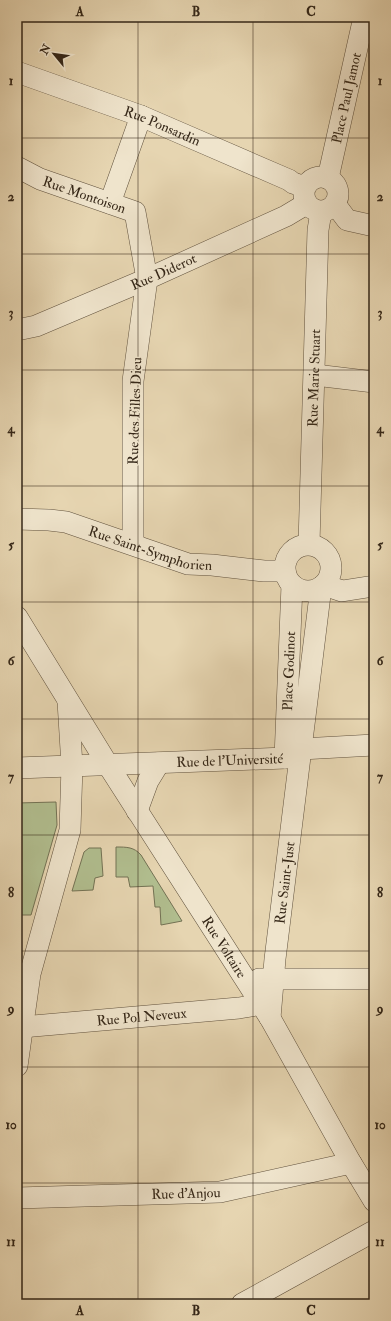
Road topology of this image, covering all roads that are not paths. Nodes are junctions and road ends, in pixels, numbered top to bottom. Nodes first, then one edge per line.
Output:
1 (364, 17) edge
2 (17, 72) edge
3 (141, 116) junction
4 (17, 167) edge
5 (328, 178) joint
6 (317, 201) junction
7 (110, 203) junction
8 (374, 226) edge
9 (146, 279) junction
10 (17, 330) edge
11 (315, 375) junction
12 (374, 382) edge
13 (17, 519) edge
14 (133, 544) junction
15 (309, 544) junction
16 (289, 578) junction
17 (323, 586) junction
18 (374, 586) edge
19 (17, 617) edge
20 (68, 698) junction
21 (374, 744) edge
22 (293, 753) junction
23 (159, 763) junction
24 (108, 765) junction
25 (72, 766) junction
26 (17, 768) edge
27 (137, 811) junction
28 (246, 979) junction
29 (374, 979) edge
30 (272, 980) junction
31 (266, 1011) junction
32 (22, 1027) junction
33 (17, 1066) edge
34 (351, 1163) junction
35 (17, 1198) edge
36 (374, 1200) edge
37 (374, 1231) edge
38 (242, 1304) edge

1 - 5 street, Place Paul Jamot
2 - 3 street, Rue Ponsardin
3 - 6 street, Rue Ponsardin
3 - 7 street
4 - 7 street, Rue Montoison
5 - 6 street, Rue Marie Stuart
6 - 8 street
6 - 9 street, Rue Diderot
6 - 11 street, Rue Marie Stuart
7 - 9 street, Rue Montoison
9 - 10 street, Rue Diderot
9 - 14 street, Rue des Filles Dieu
11 - 12 street
11 - 15 street, Rue Marie Stuart
13 - 14 street, Rue Saint-Symphorien
14 - 16 street, Rue Saint-Symphorien
15 - 16 street, Place Godinot
15 - 17 street, Place Godinot
16 - 17 street
16 - 22 street, Place Godinot
17 - 18 street
17 - 22 street, Place Godinot
19 - 20 street, Rue Voltaire
20 - 24 street, Rue Voltaire
20 - 25 street, Rue Voltaire
21 - 22 street, Rue de l'Université
22 - 23 street, Rue de l'Université
22 - 30 street, Rue Saint-Just
23 - 24 street, Rue de l'Université
23 - 27 street
24 - 25 street, Rue de l'Université
24 - 27 street, Rue Voltaire
25 - 26 street, Rue de l'Université
25 - 32 street, Rue Voltaire
27 - 28 street, Rue Voltaire
28 - 30 street
28 - 31 street, Rue Voltaire
29 - 30 street
30 - 31 street, Rue Saint-Just
31 - 32 street, Rue Pol Neveux
31 - 34 street, Rue Voltaire
32 - 33 street, Rue Voltaire
34 - 35 street, Rue d'Anjou
34 - 36 street, Rue Voltaire
37 - 38 street

